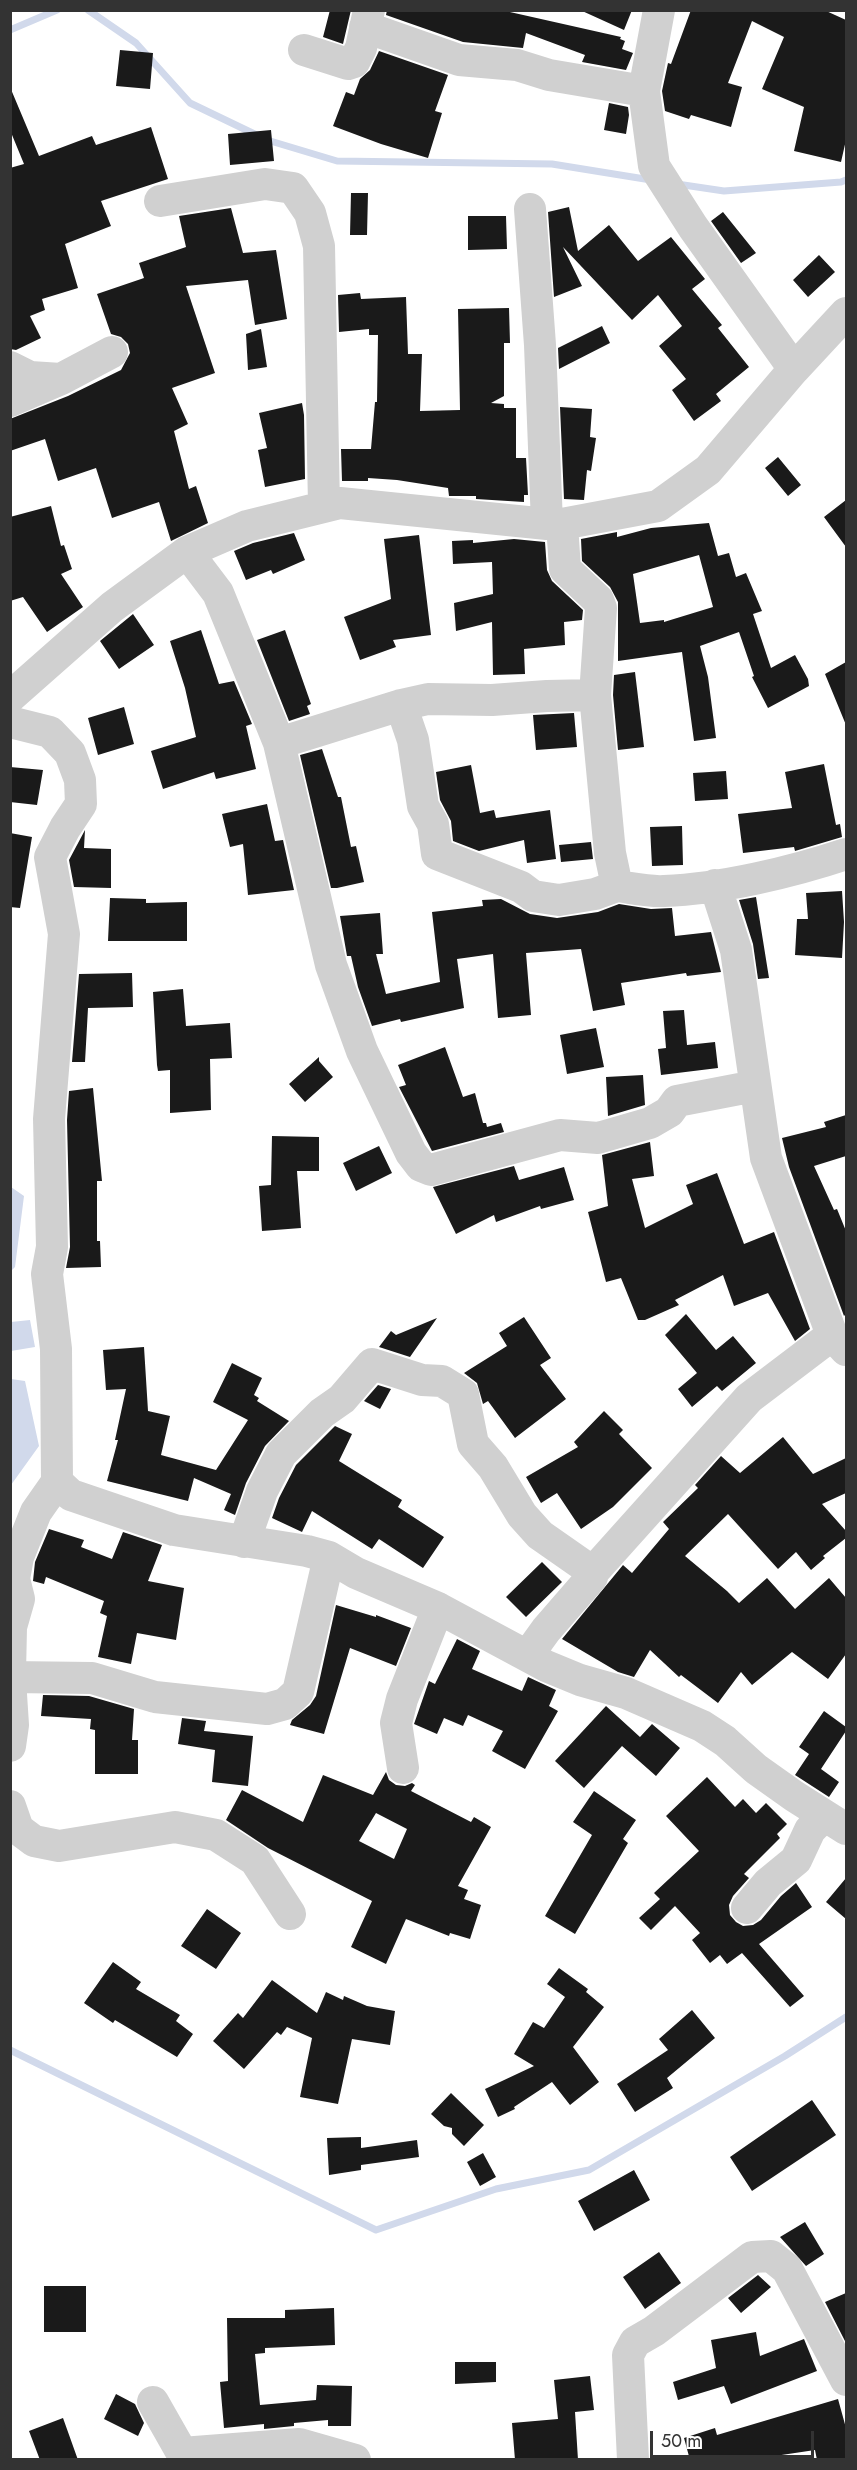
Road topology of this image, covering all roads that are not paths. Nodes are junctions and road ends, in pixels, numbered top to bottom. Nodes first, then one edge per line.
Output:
1 (659, 10) edge
2 (367, 19) edge
3 (304, 50) dead end
4 (644, 91) junction
5 (160, 201) dead end
6 (530, 209) dead end
7 (846, 313) edge
8 (112, 352) dead end
9 (10, 367) edge
10 (794, 369) junction
11 (61, 379) junction
12 (10, 400) edge
13 (324, 506) junction
14 (555, 524) junction
15 (187, 552) junction
16 (595, 695) junction
17 (10, 697) edge
18 (401, 705) junction
19 (10, 722) edge
20 (279, 744) junction
21 (846, 854) edge
22 (715, 885) junction
23 (617, 886) junction
24 (755, 1086) junction
25 (839, 1342) edge
26 (57, 1482) junction
27 (244, 1542) junction
28 (329, 1557) junction
29 (593, 1572) junction
30 (438, 1608) junction
31 (528, 1655) junction
32 (10, 1677) edge
33 (10, 1746) edge
34 (403, 1768) dead end
35 (10, 1806) edge
36 (836, 1823) edge
37 (747, 1908) dead end
38 (290, 1914) dead end
39 (846, 2380) edge
40 (153, 2402) dead end
41 (355, 2460) edge
42 (633, 2460) edge

1 - 4 street
2 - 3 street
2 - 4 street
4 - 10 street
5 - 13 street
6 - 14 street
7 - 10 street
8 - 11 street
9 - 11 street
10 - 14 street
11 - 12 street
13 - 14 street
13 - 15 street
14 - 16 street
15 - 17 street
15 - 20 street
16 - 18 street
16 - 23 street
18 - 20 street
18 - 23 street
19 - 26 street
20 - 24 street
21 - 22 street
22 - 23 street
22 - 24 street
24 - 25 street
25 - 29 street
26 - 27 street
26 - 32 street
27 - 28 street
27 - 29 street
28 - 30 street
28 - 32 street
29 - 31 street
30 - 31 street
30 - 34 street
31 - 36 street
32 - 33 street
35 - 38 street
36 - 37 street
39 - 42 street
40 - 41 street

